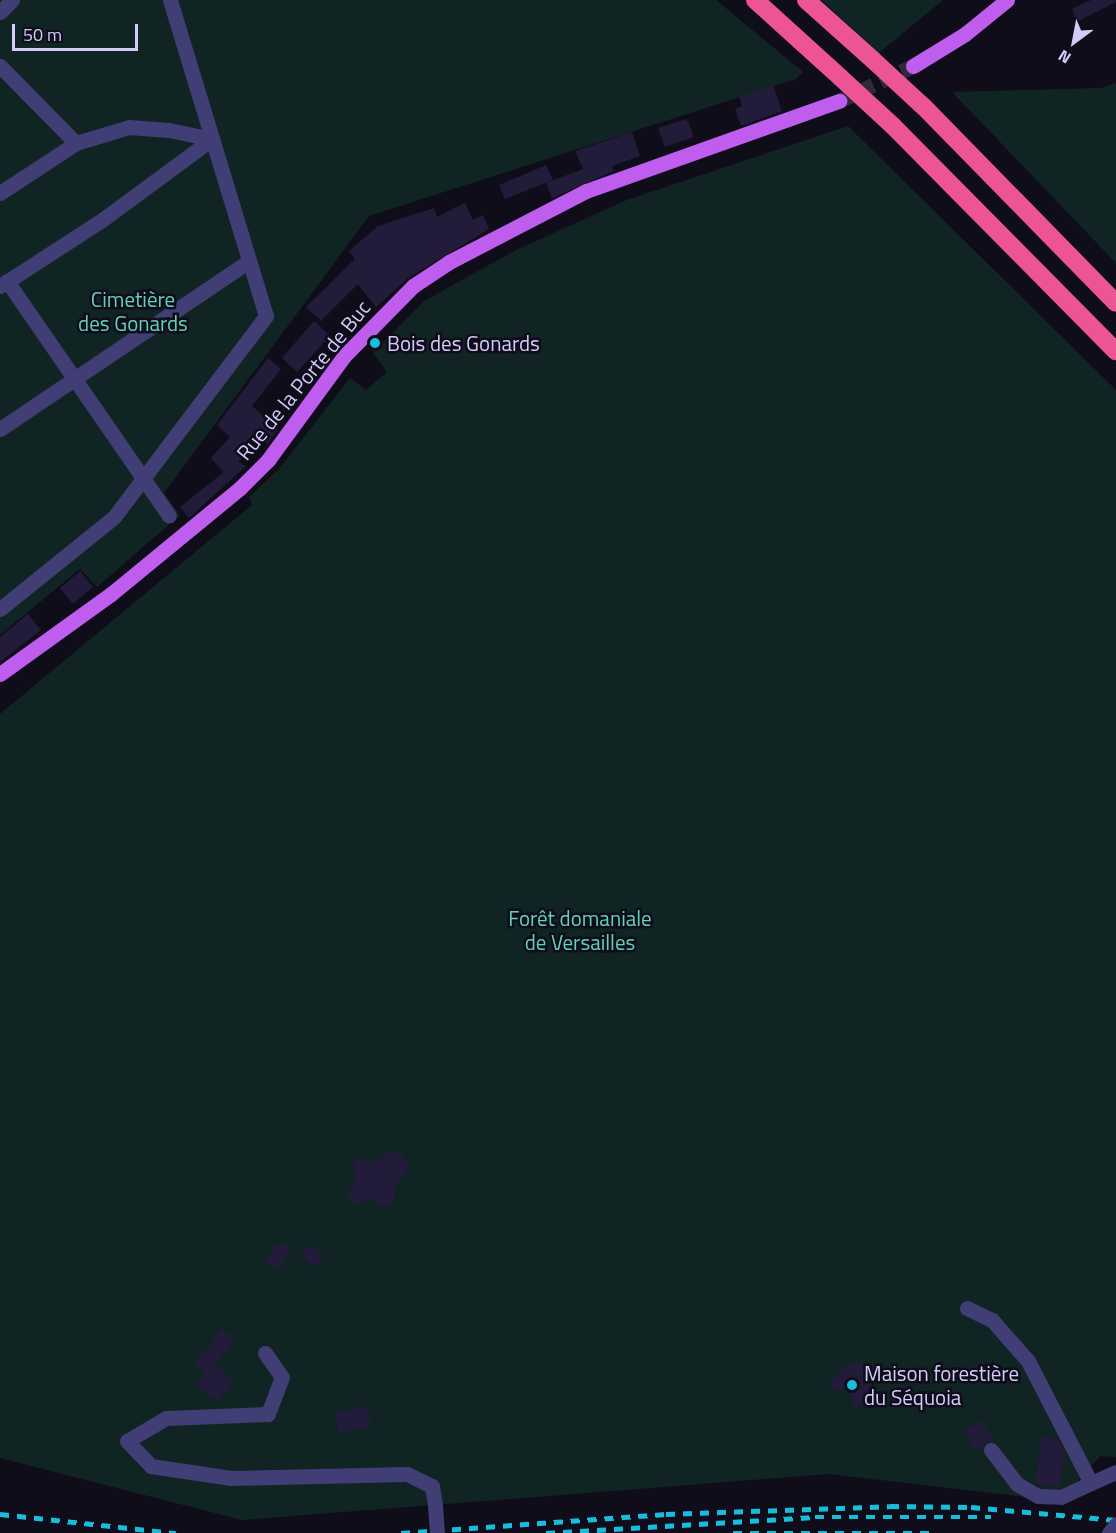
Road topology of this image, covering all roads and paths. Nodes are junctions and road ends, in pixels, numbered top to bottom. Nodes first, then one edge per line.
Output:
1 (12, 0) edge
2 (170, 0) edge
3 (755, 0) edge
4 (806, 0) edge
5 (1007, 0) edge
6 (0, 12) edge
7 (0, 66) edge
8 (913, 66) tunnel mouth
9 (839, 101) tunnel mouth
10 (212, 140) junction
11 (76, 143) junction
12 (0, 193) edge
13 (248, 262) junction
14 (4, 283) edge
15 (1116, 303) edge
16 (1116, 351) edge
17 (74, 377) junction
18 (0, 429) edge
19 (142, 481) junction
20 (169, 516) dead end
21 (0, 609) edge
22 (0, 674) edge
23 (968, 1308) dead end
24 (265, 1353) dead end
25 (990, 1450) dead end
26 (1116, 1472) edge
27 (1091, 1483) junction
28 (1116, 1524) edge
29 (437, 1533) edge
30 (1109, 1533) edge

1 - 6 street
2 - 10 street
3 - 16 highway, bridge
4 - 15 highway, bridge
5 - 8 main road
7 - 11 street
9 - 22 main road, Rue de la Porte de Buc
10 - 11 street
10 - 13 street
10 - 14 street
11 - 12 street
13 - 17 street
13 - 19 street
14 - 17 street
17 - 18 street
17 - 19 street
19 - 20 street
19 - 21 street
23 - 27 street
24 - 29 street, bridge
25 - 27 street
26 - 27 street
28 - 30 street, bridge

